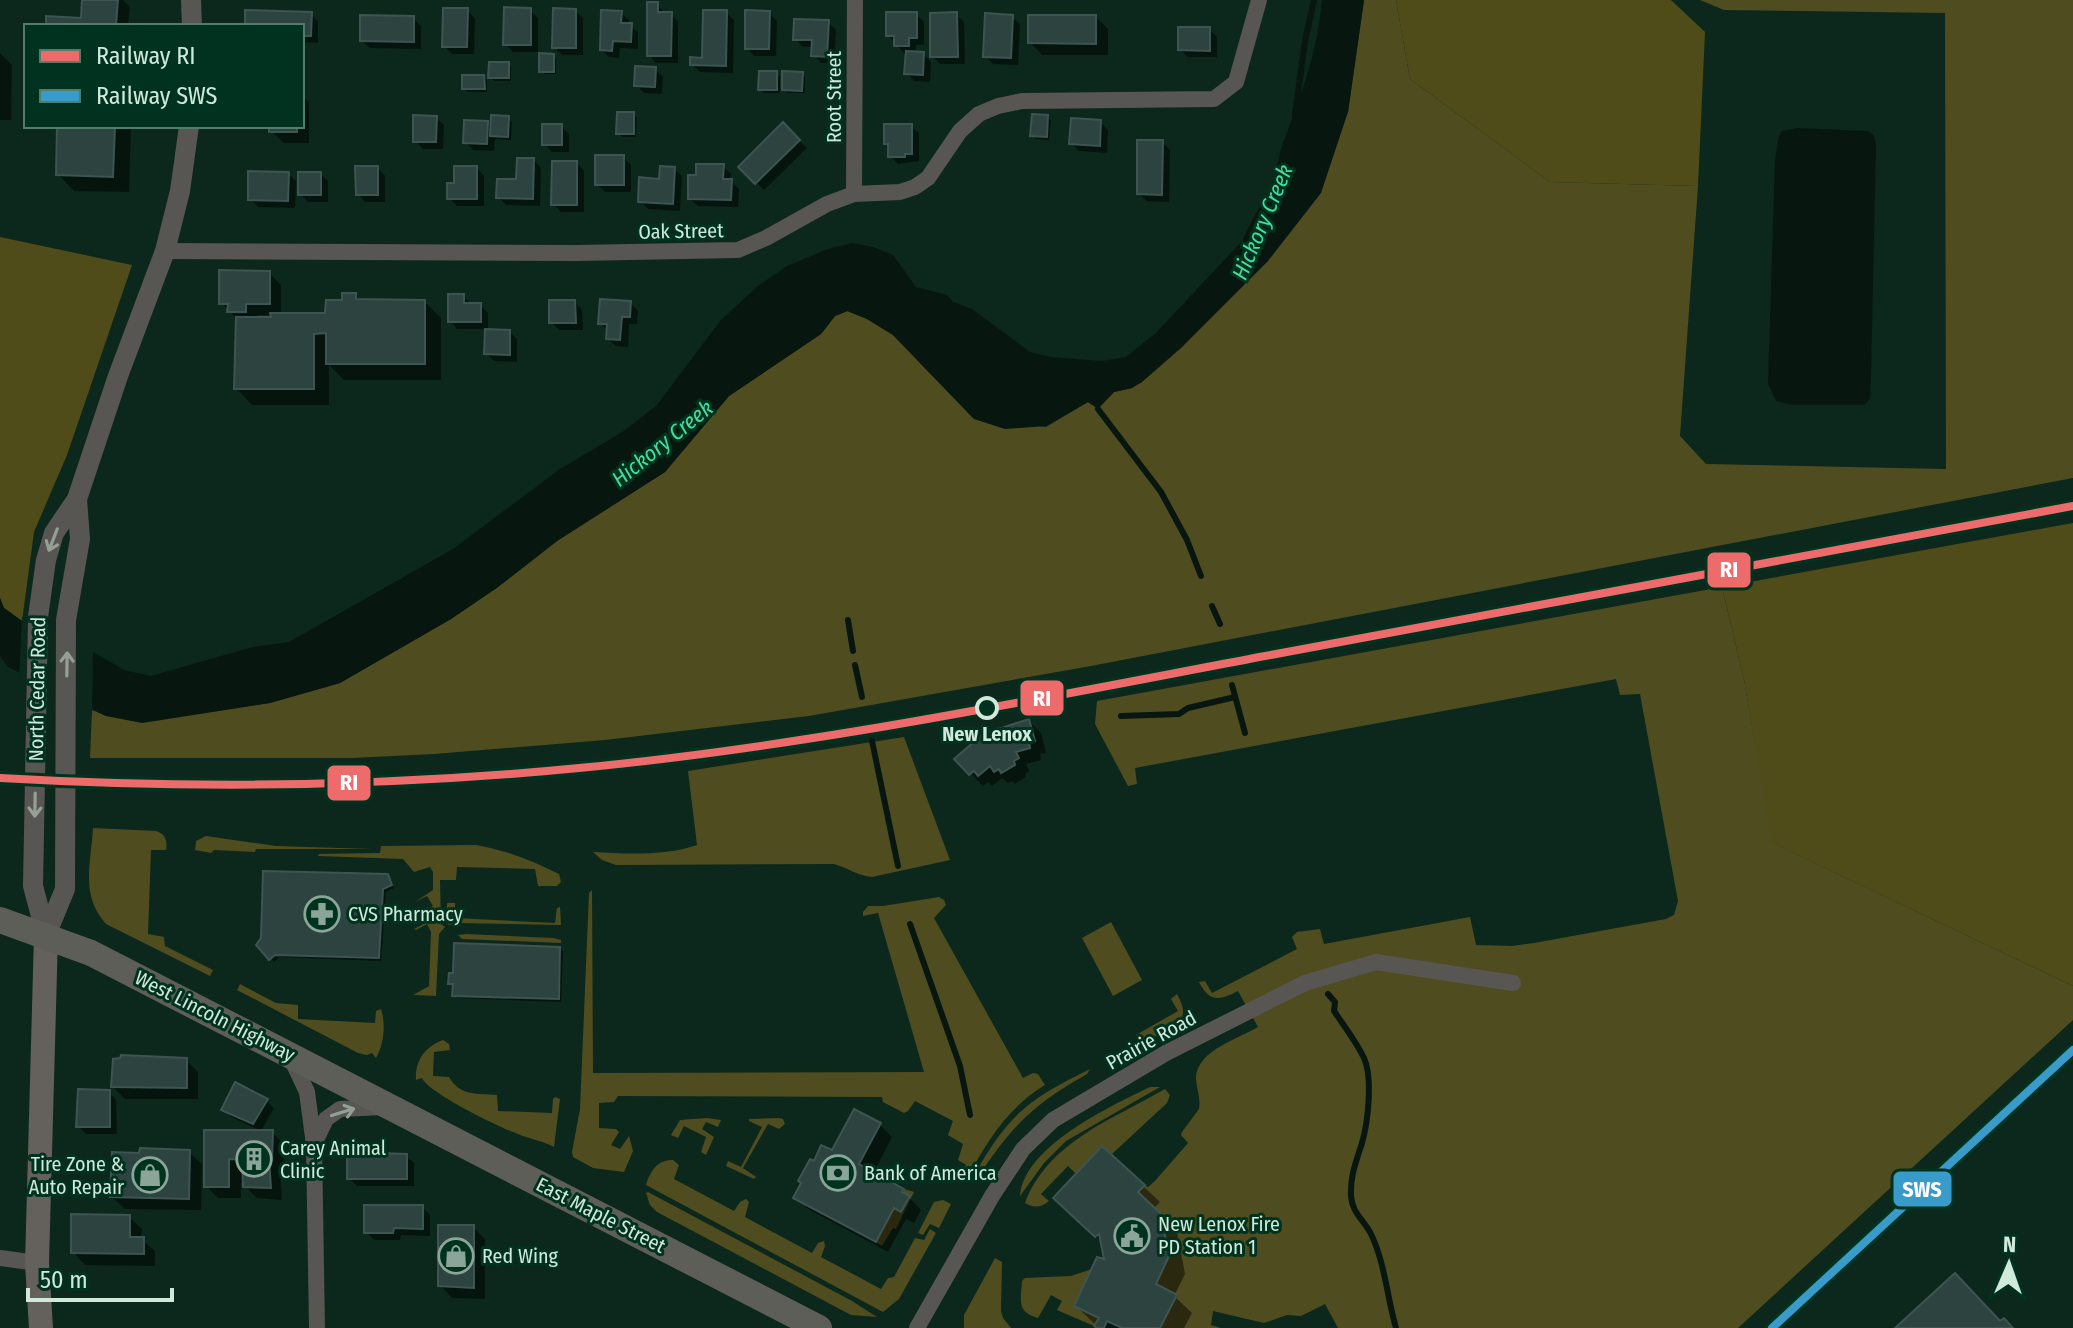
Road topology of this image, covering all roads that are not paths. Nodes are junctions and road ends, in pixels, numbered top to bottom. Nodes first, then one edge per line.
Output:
1 (191, 0) edge
2 (855, 0) edge
3 (1259, 0) edge
4 (192, 24) edge
5 (189, 128) edge
6 (854, 194) junction
7 (165, 251) junction
8 (77, 499) junction
9 (0, 920) edge
10 (46, 935) junction
11 (1513, 983) dead end
12 (289, 1054) junction
13 (386, 1104) junction
14 (314, 1145) junction
15 (0, 1258) edge
16 (37, 1263) junction
17 (41, 1328) edge
18 (317, 1328) edge
19 (819, 1328) edge
20 (917, 1328) edge

1 - 4 street
2 - 6 street, Root Street
3 - 6 street, Oak Street
5 - 7 street, North Cedar Road
6 - 7 street, Oak Street
7 - 8 street, North Cedar Road
10 -> 8 street, North Cedar Road
8 -> 10 street, North Cedar Road
9 - 10 main road, West Lincoln Highway
10 - 12 main road, West Lincoln Highway
10 - 16 main road, North Cedar Road
11 - 20 street, Prairie Road
12 - 13 main road, West Lincoln Highway
12 - 14 street
14 -> 13 street
13 - 19 main road, East Maple Street
14 - 18 street
15 - 16 street
16 - 17 main road, North Cedar Road

